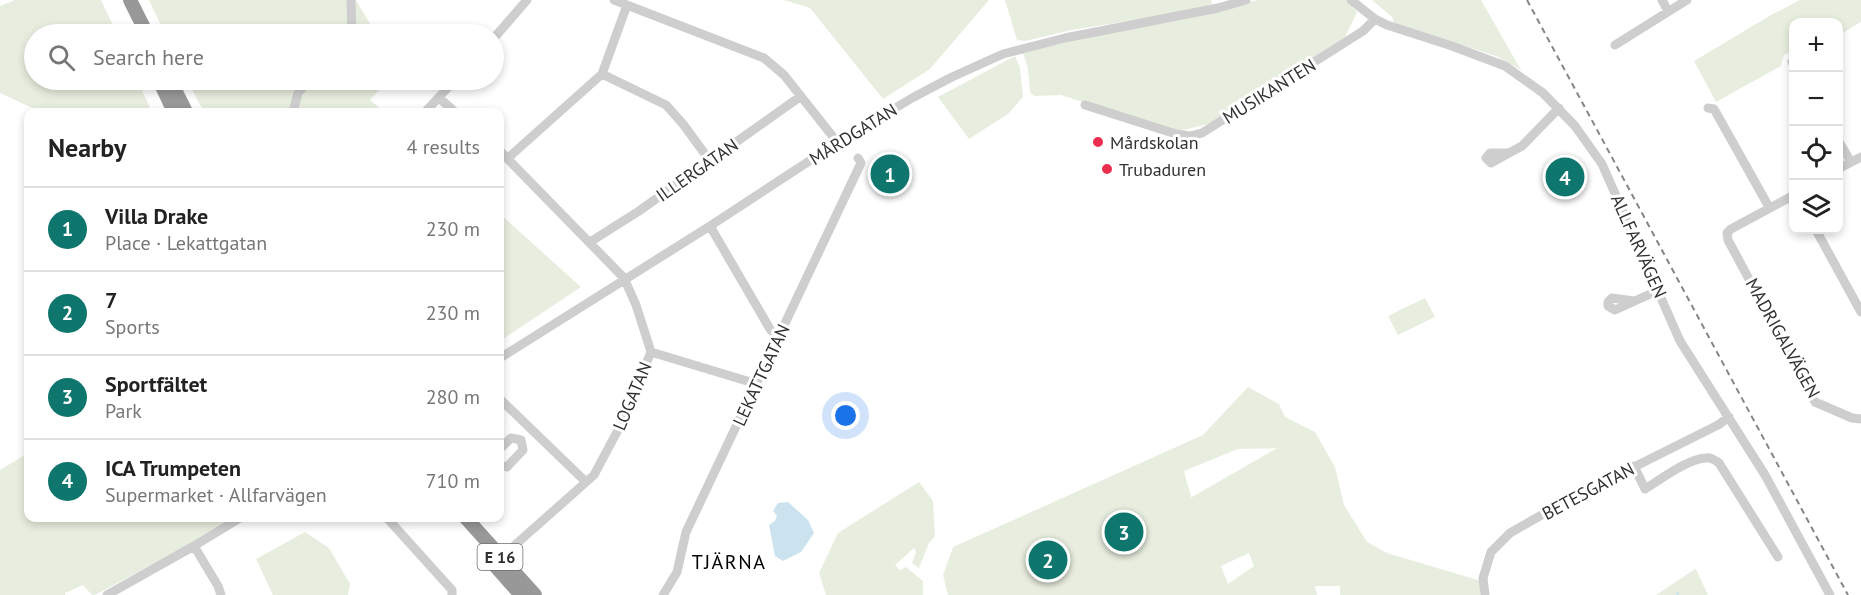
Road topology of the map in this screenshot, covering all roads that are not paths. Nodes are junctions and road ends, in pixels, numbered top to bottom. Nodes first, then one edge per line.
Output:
1 (121, 0) edge
2 (130, 0) edge
3 (351, 0) edge
4 (527, 0) edge
5 (614, 0) edge
6 (1246, 0) edge
7 (1352, 0) edge
8 (1662, 0) edge
9 (1687, 0) edge
10 (1216, 4) edge
11 (627, 5) junction
12 (1668, 11) junction
13 (1375, 19) junction
14 (132, 24) edge
15 (142, 24) edge
16 (352, 24) edge
17 (504, 26) edge
18 (1615, 45) dead end
19 (602, 74) junction
20 (164, 90) edge
21 (175, 90) edge
22 (301, 90) edge
23 (446, 90) edge
24 (801, 96) junction
25 (438, 98) junction
26 (1085, 105) dead end
27 (172, 108) edge
28 (184, 108) edge
29 (294, 108) edge
30 (429, 108) edge
31 (450, 108) edge
32 (1559, 108) junction
33 (1708, 108) dead end
34 (838, 143) junction
35 (1843, 147) edge
36 (1509, 153) dead end
37 (504, 155) edge
38 (1861, 157) edge
39 (507, 158) junction
40 (858, 158) dead end
41 (710, 161) junction
42 (1851, 162) junction
43 (1843, 167) edge
44 (1789, 197) edge
45 (1768, 207) junction
46 (710, 226) junction
47 (1818, 234) edge
48 (590, 242) junction
49 (624, 278) junction
50 (1659, 290) junction
51 (1634, 301) dead end
52 (1861, 312) edge
53 (778, 339) junction
54 (651, 352) junction
55 (504, 355) edge
56 (757, 384) junction
57 (504, 403) edge
58 (1729, 417) junction
59 (1861, 419) edge
60 (531, 430) junction
61 (521, 440) junction
62 (504, 445) edge
63 (504, 466) edge
64 (1634, 466) junction
65 (586, 482) junction
66 (233, 522) edge
67 (391, 522) edge
68 (457, 522) edge
69 (469, 522) edge
70 (194, 546) junction
71 (514, 548) dead end
72 (1778, 557) dead end
73 (118, 592) edge
74 (107, 595) edge
75 (221, 595) edge
76 (452, 595) edge
77 (521, 595) edge
78 (535, 595) edge
79 (663, 595) edge
80 (1485, 595) edge
81 (1830, 595) edge

1 - 14 highway
2 - 15 highway
3 - 16 street
4 - 17 street
5 - 11 street
6 - 10 street, MÅRDGATAN
7 - 13 street, ALLFARVÄGEN
8 - 12 street
9 - 12 street
10 - 34 street, MÅRDGATAN
11 - 19 street
11 - 24 street
12 - 18 street
13 - 26 street, MUSIKANTEN
13 - 32 street, ALLFARVÄGEN
19 - 39 street
19 - 41 street
20 - 27 highway
21 - 28 highway
22 - 29 street
23 - 25 street
24 - 34 street
24 - 41 street, ILLERGATAN
25 - 30 street
25 - 31 street
32 - 36 street
32 - 50 street, ALLFARVÄGEN
33 - 45 street
34 - 46 street, MÅRDGATAN
35 - 42 street
37 - 39 street, LOGATAN
38 - 42 street
39 - 48 street, LOGATAN
40 - 53 street, LEKATTGATAN
41 - 48 street, ILLERGATAN
42 - 43 street
44 - 45 street
45 - 59 street, MADRIGALVÄGEN
46 - 49 street, MÅRDGATAN
46 - 53 street
47 - 52 street
48 - 49 street, LOGATAN
49 - 54 street, LOGATAN
49 - 55 street, MÅRDGATAN
50 - 51 street
50 - 58 street, ALLFARVÄGEN
53 - 56 street, LEKATTGATAN
54 - 56 street
54 - 65 street, LOGATAN
56 - 79 street, LEKATTGATAN
57 - 60 street
58 - 64 street, BETESGATAN
58 - 81 street, ALLFARVÄGEN
60 - 61 street
60 - 65 street
61 - 62 street
61 - 63 street
64 - 72 street
64 - 80 street, BETESGATAN
65 - 71 street, LOGATAN
66 - 70 street
67 - 76 street
68 - 77 highway, E 16
69 - 78 highway, E 16
70 - 73 street
70 - 75 street
73 - 74 street

